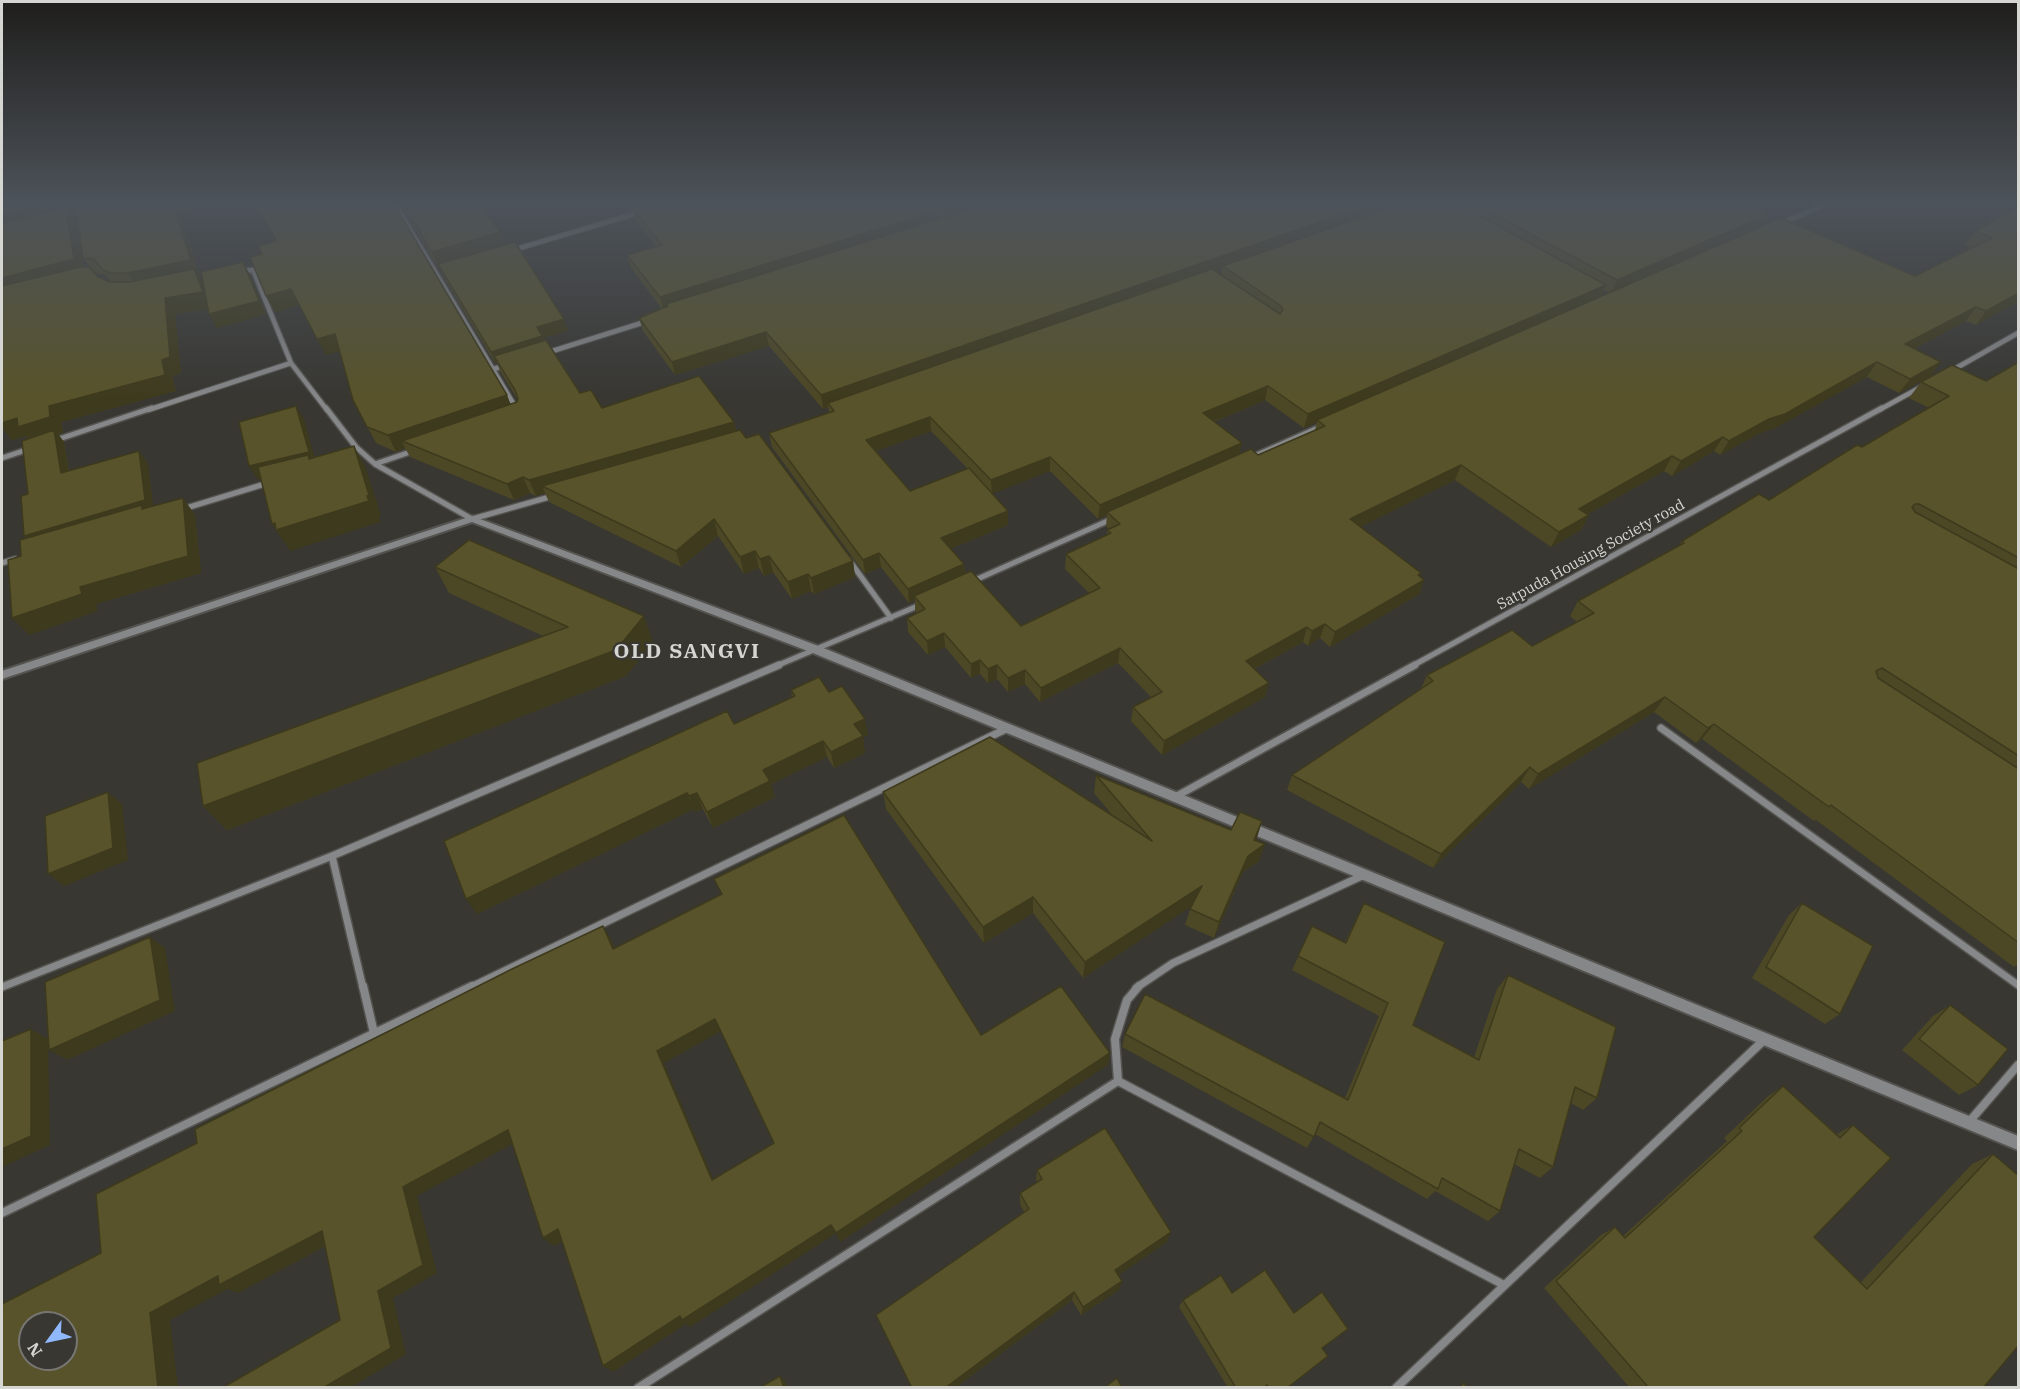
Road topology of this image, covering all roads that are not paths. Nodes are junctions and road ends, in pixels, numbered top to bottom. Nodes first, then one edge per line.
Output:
1 (434, 269) edge
2 (447, 270) edge
3 (235, 272) edge
4 (436, 273) junction
5 (651, 320) edge
6 (2019, 333) edge
7 (538, 355) edge
8 (516, 362) edge
9 (291, 363) junction
10 (494, 369) junction
11 (1941, 376) edge
12 (1931, 382) edge
13 (509, 418) edge
14 (1326, 424) edge
15 (46, 444) edge
16 (35, 447) edge
17 (420, 449) edge
18 (2, 458) edge
19 (368, 458) junction
20 (357, 460) edge
21 (1239, 463) edge
22 (375, 464) junction
23 (273, 482) edge
24 (564, 493) edge
25 (172, 512) edge
26 (1120, 516) edge
27 (472, 519) junction
28 (843, 551) edge
29 (24, 556) edge
30 (2, 563) edge
31 (968, 584) edge
32 (924, 603) edge
33 (891, 618) junction
34 (817, 650) junction
35 (2, 675) edge
36 (1008, 728) junction
37 (1662, 728) dead end
38 (1175, 797) junction
39 (332, 856) junction
40 (1364, 875) junction
41 (2019, 985) edge
42 (2, 987) edge
43 (374, 1033) junction
44 (1765, 1039) junction
45 (2019, 1065) edge
46 (1118, 1081) junction
47 (1969, 1122) junction
48 (2019, 1143) edge
49 (2, 1213) edge
50 (1504, 1285) junction
51 (638, 1388) edge
52 (1396, 1388) edge

1 - 4 street
2 - 4 street
3 - 9 street
4 - 10 street
5 - 7 street
6 - 11 street
8 - 10 street
9 - 15 street
9 - 19 street
10 - 13 street
12 - 38 street, Satpuda Housing Society road
14 - 21 street
16 - 18 street
17 - 22 street
19 - 20 street
19 - 22 street
22 - 27 street
23 - 25 street
24 - 27 street
26 - 31 street
27 - 34 street
27 - 35 street
28 - 33 street
29 - 30 street
32 - 33 street
33 - 34 street
34 - 36 street
34 - 39 street
36 - 38 street
36 - 43 street
37 - 41 street
38 - 40 street
39 - 42 street
39 - 43 street
40 - 44 street
40 - 46 street
43 - 49 street
44 - 47 street
44 - 50 street
45 - 47 street
46 - 50 street
46 - 51 street
47 - 48 street
50 - 52 street

